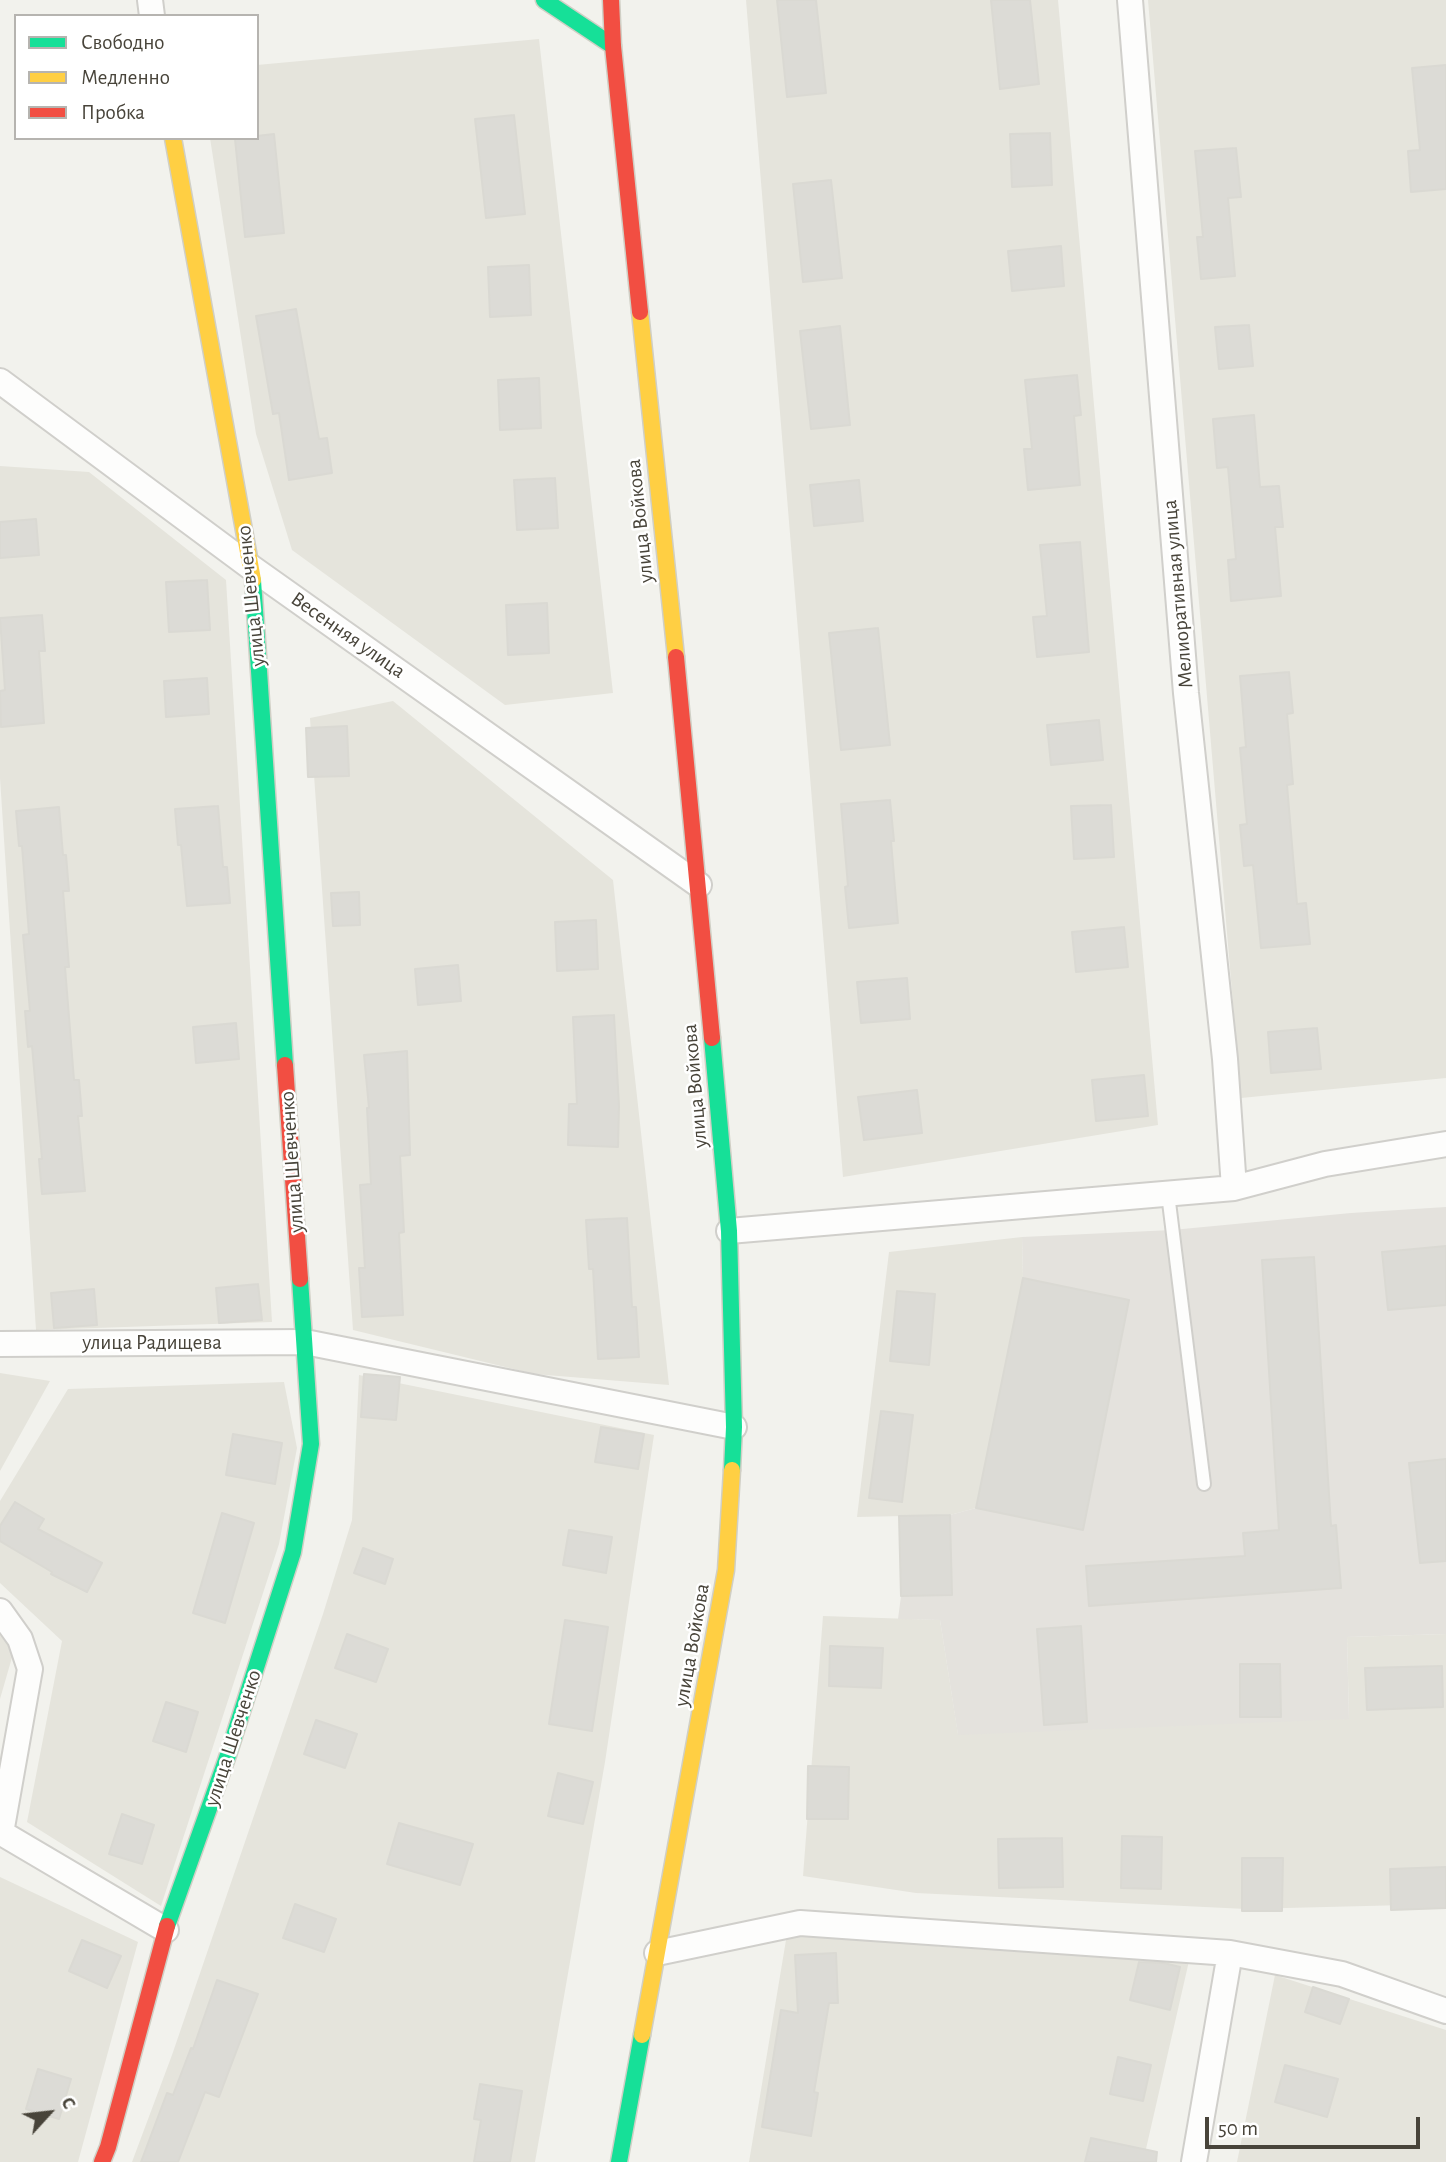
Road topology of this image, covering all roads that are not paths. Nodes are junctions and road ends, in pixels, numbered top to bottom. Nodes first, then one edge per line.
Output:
1 (544, 0) edge
2 (611, 0) edge
3 (1130, 0) edge
4 (613, 46) junction
5 (173, 140) edge
6 (0, 381) edge
7 (252, 568) junction
8 (699, 885) junction
9 (1446, 1144) edge
10 (1234, 1188) junction
11 (1168, 1194) junction
12 (729, 1231) junction
13 (305, 1342) junction
14 (0, 1344) edge
15 (734, 1427) junction
16 (1204, 1484) dead end
17 (0, 1611) edge
18 (0, 1833) edge
19 (166, 1930) junction
20 (657, 1953) junction
21 (1230, 1953) junction
22 (1446, 2011) edge
23 (102, 2162) edge
24 (619, 2162) edge
25 (1194, 2162) edge

1 - 4 main road
2 - 4 main road, улица Войкова
3 - 10 street, Мелиоративная улица
4 - 8 main road, улица Войкова
5 - 7 main road, улица Шевченко
6 - 7 street, Весенняя улица
7 - 8 street, Весенняя улица
7 - 13 main road, улица Шевченко
8 - 12 main road, улица Войкова
9 - 10 street
10 - 11 street
11 - 12 street
11 - 16 lane
12 - 15 main road, улица Войкова
13 - 14 street, улица Радищева
13 - 15 street, улица Радищева
13 - 19 main road, улица Шевченко
15 - 20 main road, улица Войкова
17 - 18 street
18 - 19 street
19 - 23 main road, улица Шевченко
20 - 21 street
20 - 24 main road, улица Войкова
21 - 22 street
21 - 25 street

